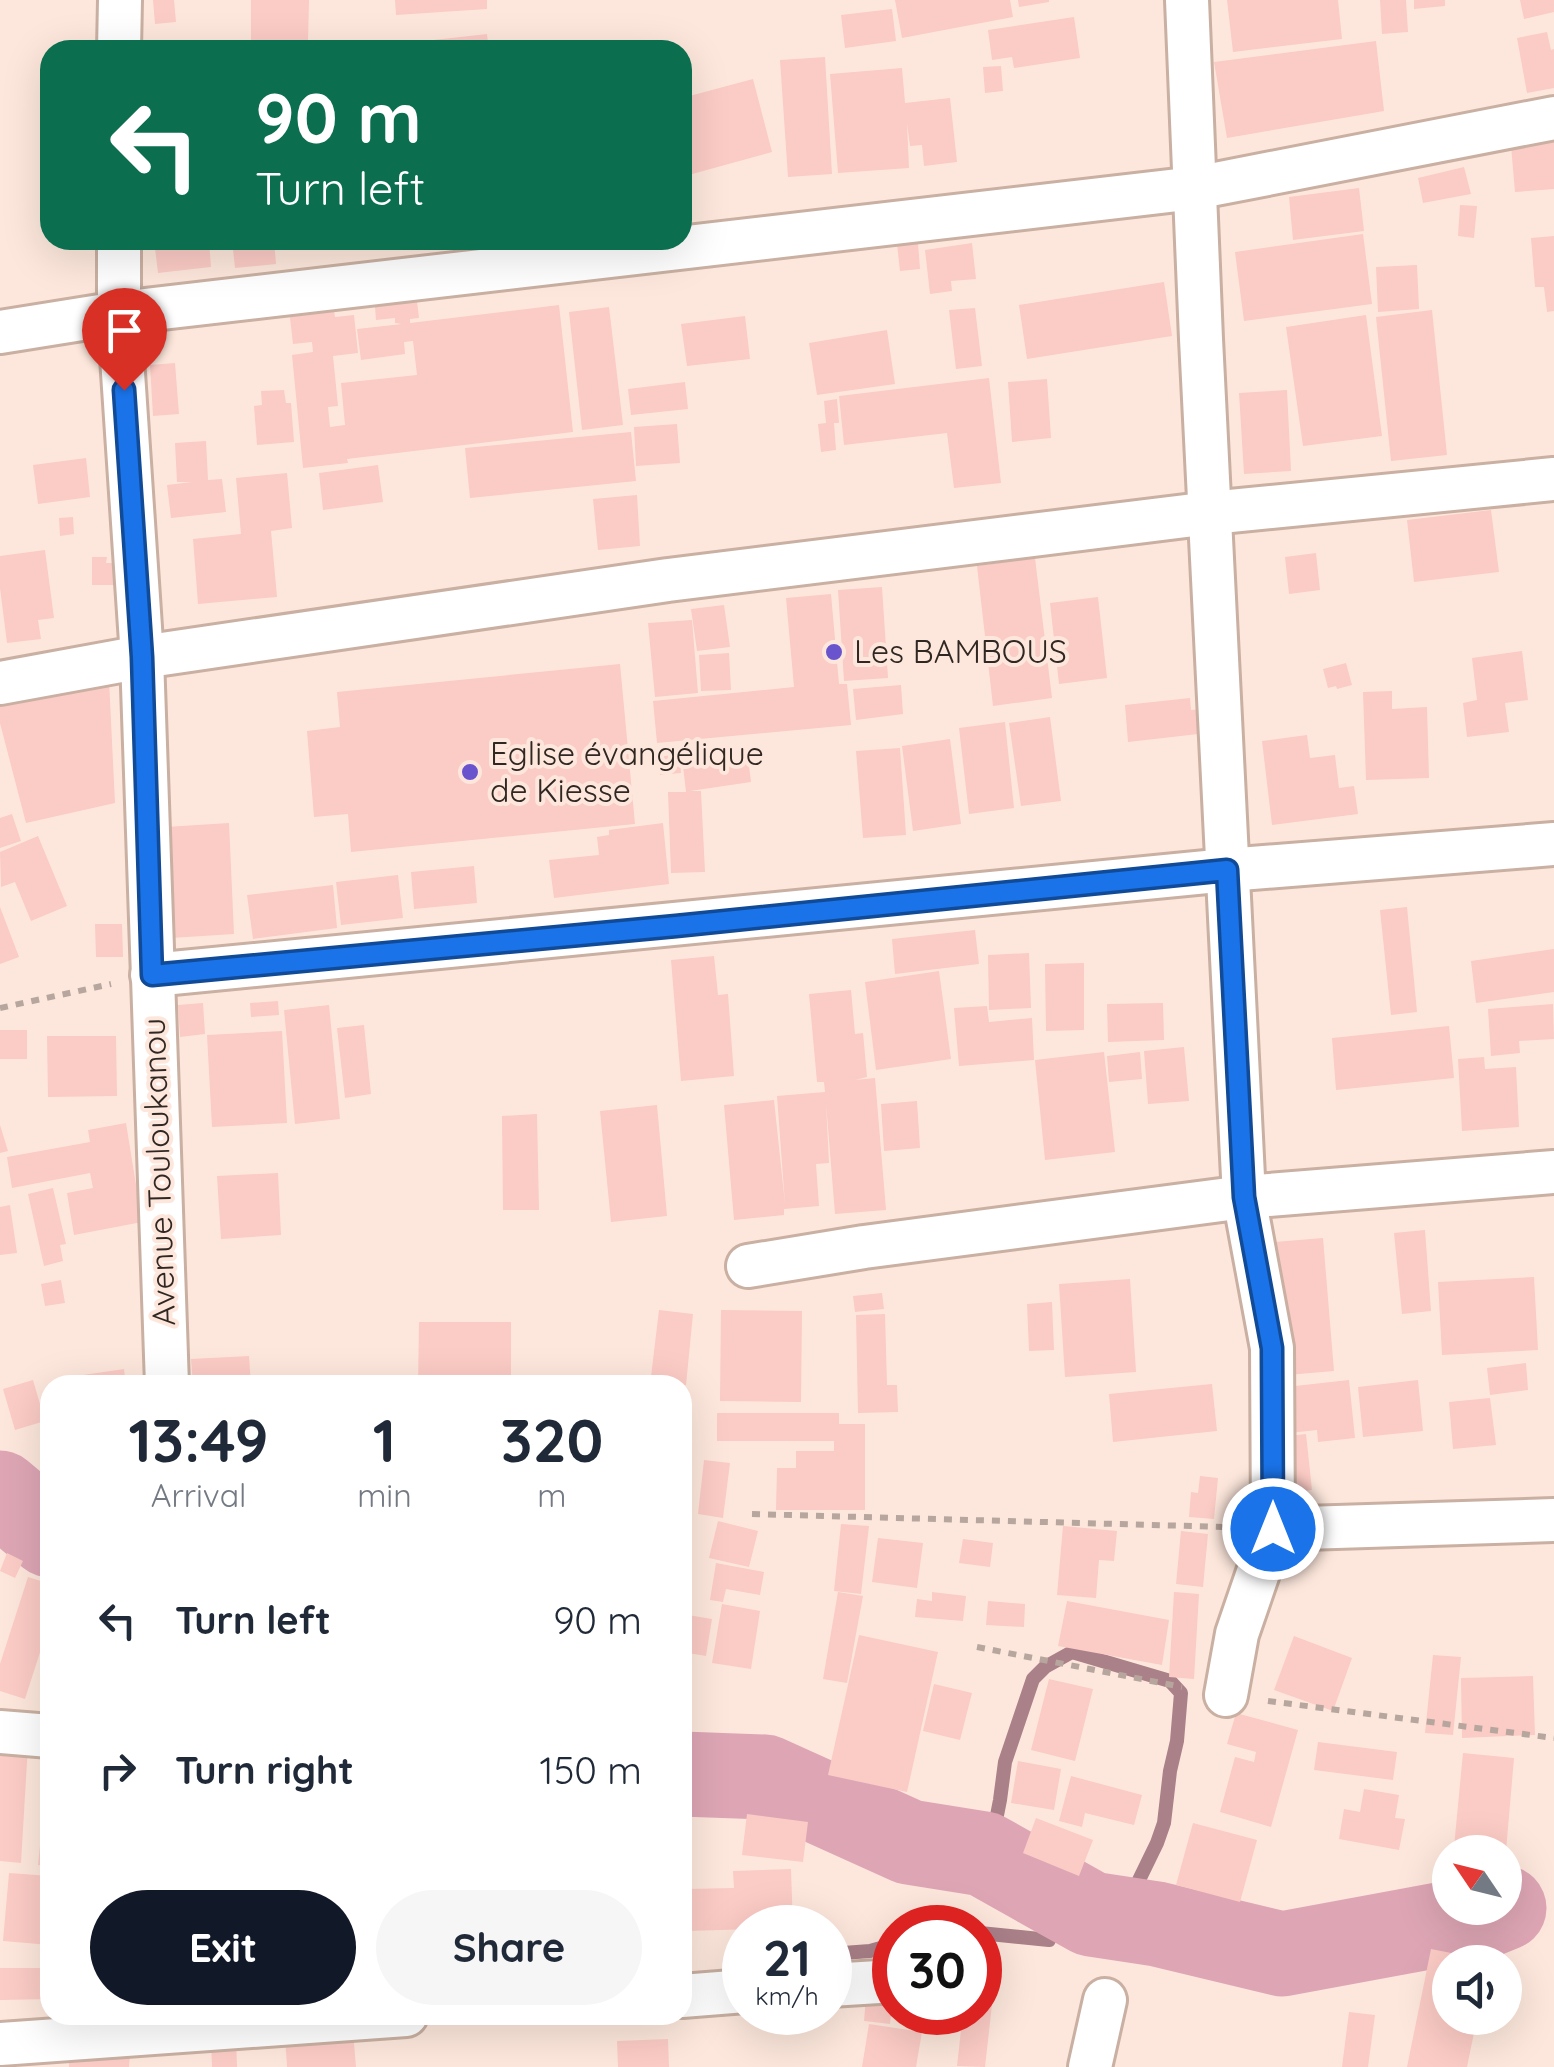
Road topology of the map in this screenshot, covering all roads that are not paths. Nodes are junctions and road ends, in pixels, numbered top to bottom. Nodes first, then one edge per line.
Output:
1 (120, 0) edge
2 (1187, 0) edge
3 (119, 40) edge
4 (1554, 118) edge
5 (1195, 188) junction
6 (692, 246) edge
7 (119, 250) edge
8 (661, 250) edge
9 (119, 313) junction
10 (0, 332) edge
11 (1554, 479) edge
12 (1210, 513) junction
13 (142, 657) junction
14 (0, 683) edge
15 (1554, 844) edge
16 (1227, 870) junction
17 (152, 975) junction
18 (1554, 1172) edge
19 (1244, 1197) junction
20 (748, 1266) dead end
21 (167, 1375) edge
22 (1554, 1520) edge
23 (1273, 1529) junction
24 (1226, 1696) dead end
25 (0, 1732) edge
26 (40, 1735) edge
27 (722, 1993) edge
28 (692, 1995) edge
29 (1105, 2000) dead end
30 (311, 2025) edge
31 (197, 2037) edge
32 (0, 2044) edge
33 (1090, 2067) edge

1 - 3 street
2 - 5 street
4 - 5 street
5 - 6 street
5 - 12 street
7 - 9 street, Avenue Touloukanou
8 - 9 street
9 - 10 street
9 - 13 street, Avenue Touloukanou
11 - 12 street
12 - 13 street
12 - 16 street
13 - 14 street
13 - 17 street, Avenue Touloukanou
15 - 16 street
16 - 17 street
16 - 19 street
17 - 21 street, Avenue Touloukanou
18 - 19 street
19 - 20 street
19 - 23 street
22 - 23 street
23 - 24 street
25 - 26 street
27 - 28 street
29 - 33 street
30 - 31 street
31 - 32 street

